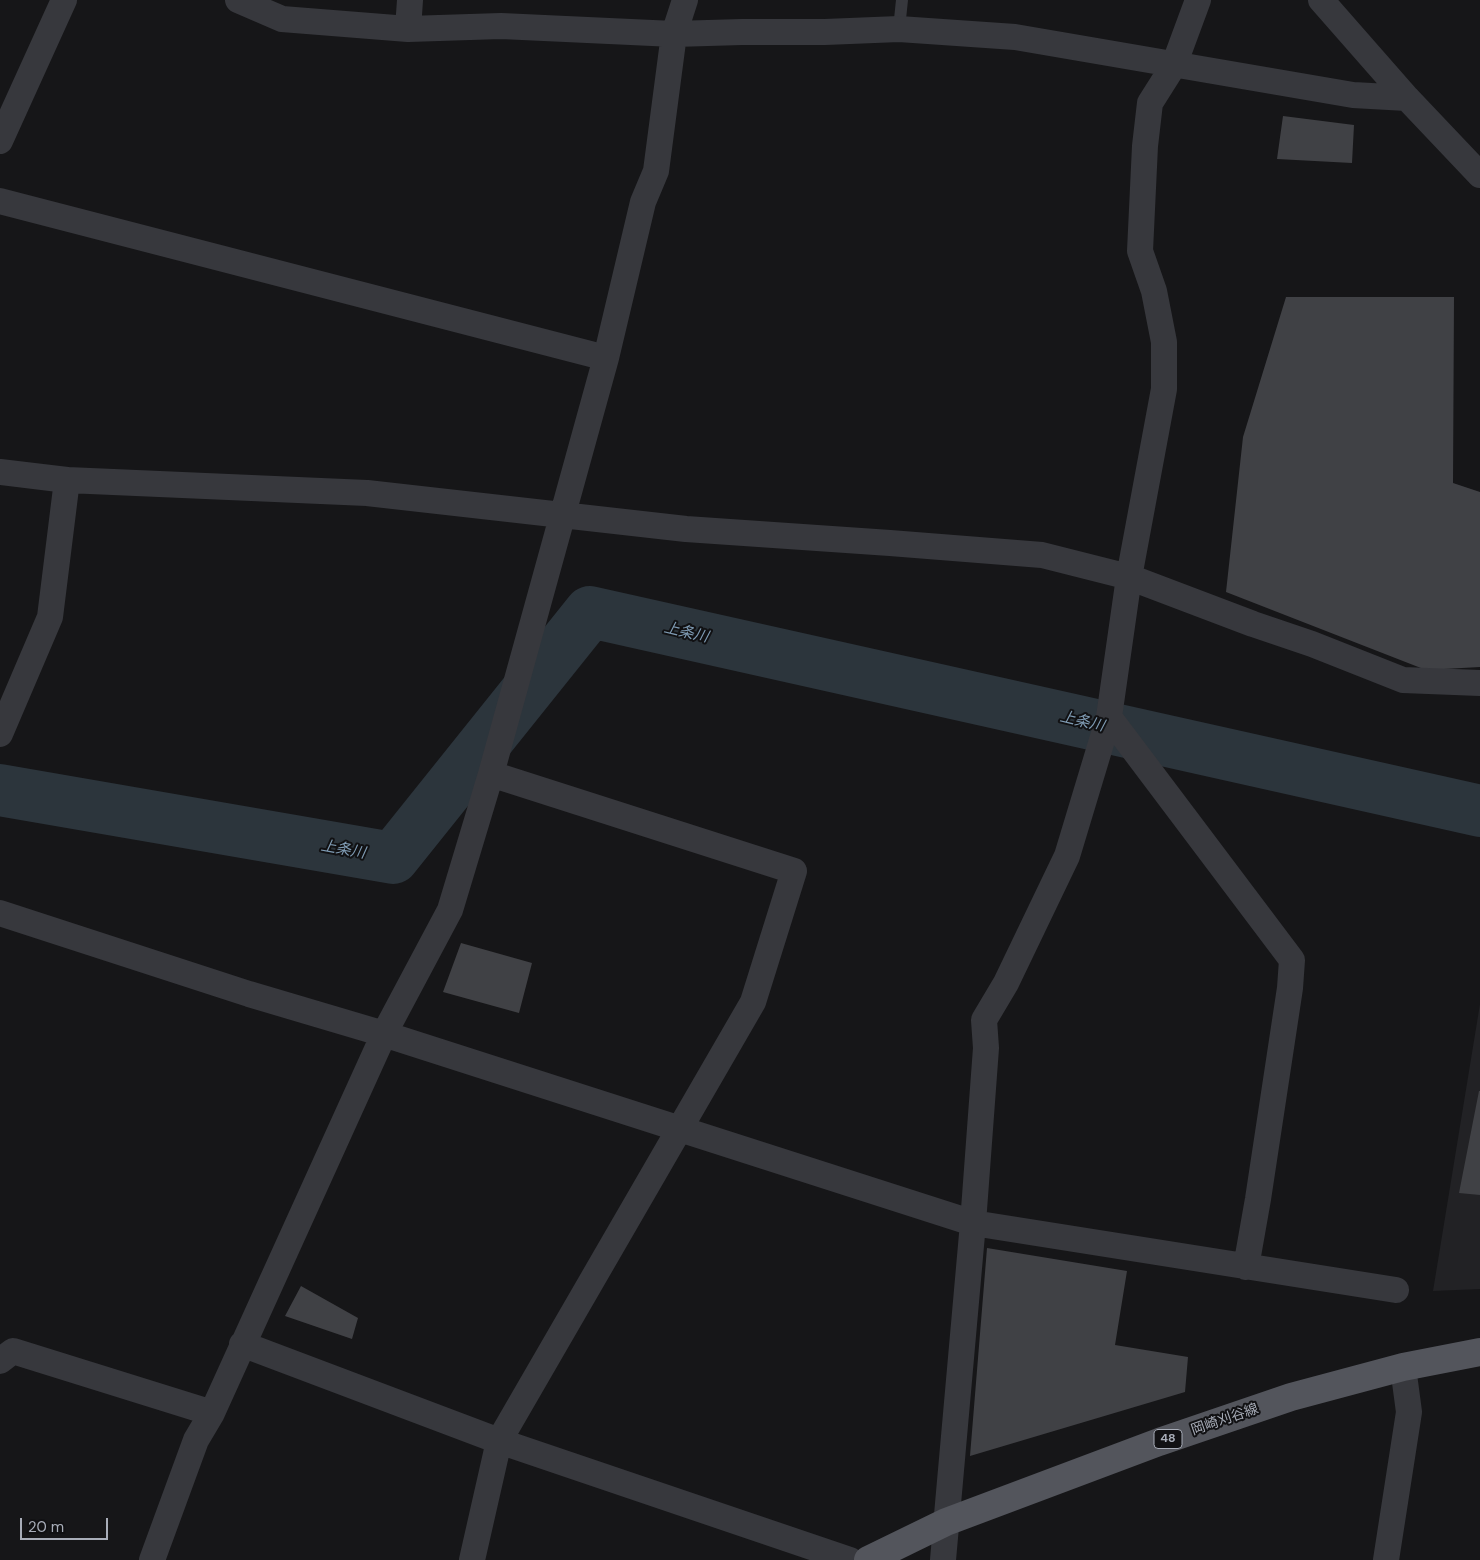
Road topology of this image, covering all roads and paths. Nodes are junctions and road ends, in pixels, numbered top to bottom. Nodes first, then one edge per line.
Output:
1 (64, 0) edge
2 (238, 0) edge
3 (410, 0) edge
4 (685, 0) edge
5 (902, 0) edge
6 (1198, 0) edge
7 (1320, 0) edge
8 (408, 29) junction
9 (899, 30) junction
10 (674, 34) junction
11 (1174, 65) junction
12 (1407, 98) junction
13 (0, 140) edge
14 (1480, 175) edge
15 (0, 201) edge
16 (606, 358) junction
17 (0, 472) edge
18 (67, 480) junction
19 (562, 515) junction
20 (1129, 577) junction
21 (1480, 683) edge
22 (1108, 717) junction
23 (0, 734) edge
24 (491, 774) junction
25 (0, 913) edge
26 (384, 1034) junction
27 (680, 1130) junction
28 (973, 1223) junction
29 (1246, 1267) junction
30 (1396, 1290) dead end
31 (242, 1344) junction
32 (1480, 1352) edge
33 (0, 1361) edge
34 (1403, 1367) junction
35 (212, 1413) junction
36 (499, 1441) junction
37 (946, 1522) junction
38 (152, 1560) edge
39 (472, 1560) edge
40 (850, 1560) edge
41 (868, 1560) edge
42 (943, 1560) edge
43 (1386, 1560) edge

1 - 13 street
2 - 8 street
3 - 8 street
4 - 10 street
5 - 9 lane
6 - 11 street
7 - 12 street
8 - 10 street
9 - 10 street
9 - 11 street
10 - 16 street
11 - 12 street
11 - 20 street
12 - 14 street
15 - 16 street
16 - 19 street
17 - 18 street
18 - 19 street
18 - 23 street
19 - 20 street
19 - 24 street
20 - 21 street
20 - 22 street
22 - 28 street
22 - 29 street
24 - 26 street
24 - 27 street
25 - 26 street
26 - 27 street
26 - 31 street
27 - 28 street
27 - 36 street
28 - 29 street
28 - 37 street
29 - 30 street
31 - 35 street
31 - 36 street
32 - 34 main road, 岡崎刈谷線 / 48
33 - 35 street
34 - 37 main road, 岡崎刈谷線 / 48
34 - 43 street
35 - 38 street
36 - 39 street
36 - 40 street
37 - 41 main road, 岡崎刈谷線 / 48
37 - 42 street

